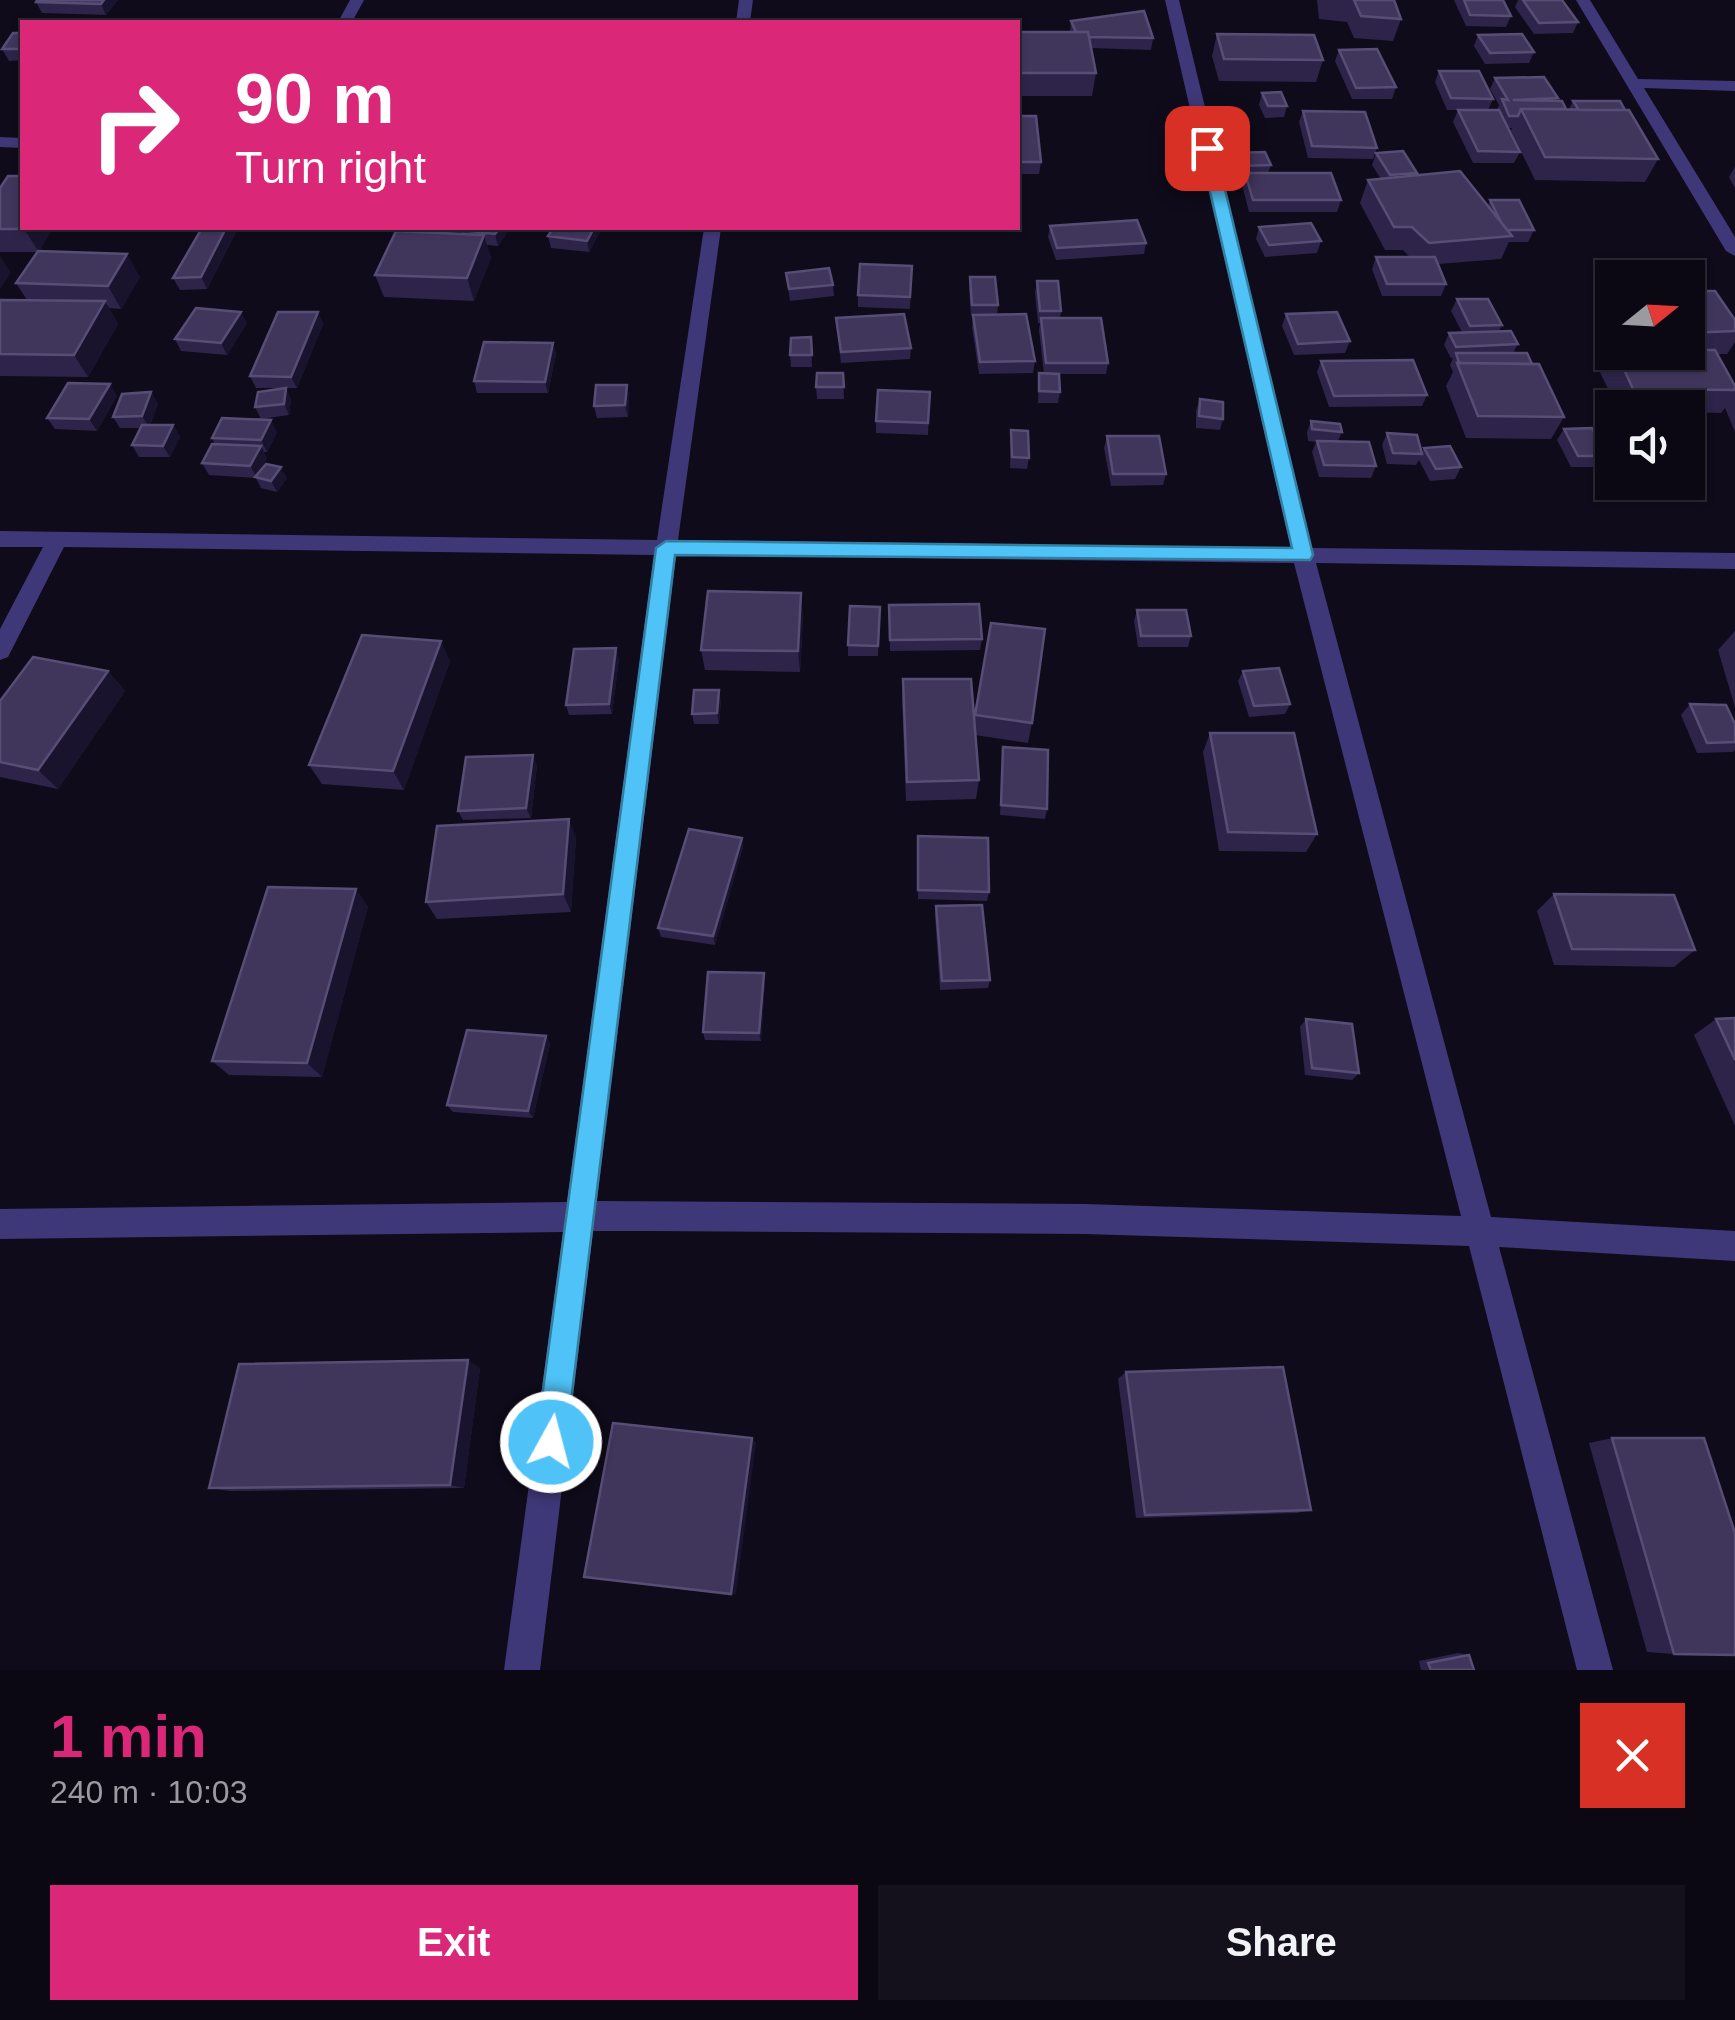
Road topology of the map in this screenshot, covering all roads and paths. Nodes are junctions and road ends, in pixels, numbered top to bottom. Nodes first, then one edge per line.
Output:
1 (1172, 0) edge
2 (1583, 0) edge
3 (1633, 82) junction
4 (1735, 86) edge
5 (713, 230) edge
6 (1735, 251) edge
7 (0, 539) edge
8 (57, 540) junction
9 (666, 548) junction
10 (1303, 555) junction
11 (1735, 560) edge
12 (0, 651) edge
13 (580, 1214) junction
14 (0, 1224) edge
15 (1478, 1228) junction
16 (1735, 1246) edge
17 (522, 1670) edge
18 (1595, 1670) edge

1 - 10 street
2 - 3 street
3 - 4 street
3 - 6 street
5 - 9 street
7 - 8 street
8 - 9 street
8 - 12 street
9 - 10 street
9 - 13 street
10 - 11 street
10 - 15 street
13 - 14 street
13 - 15 street
13 - 17 street
15 - 16 street
15 - 18 street

